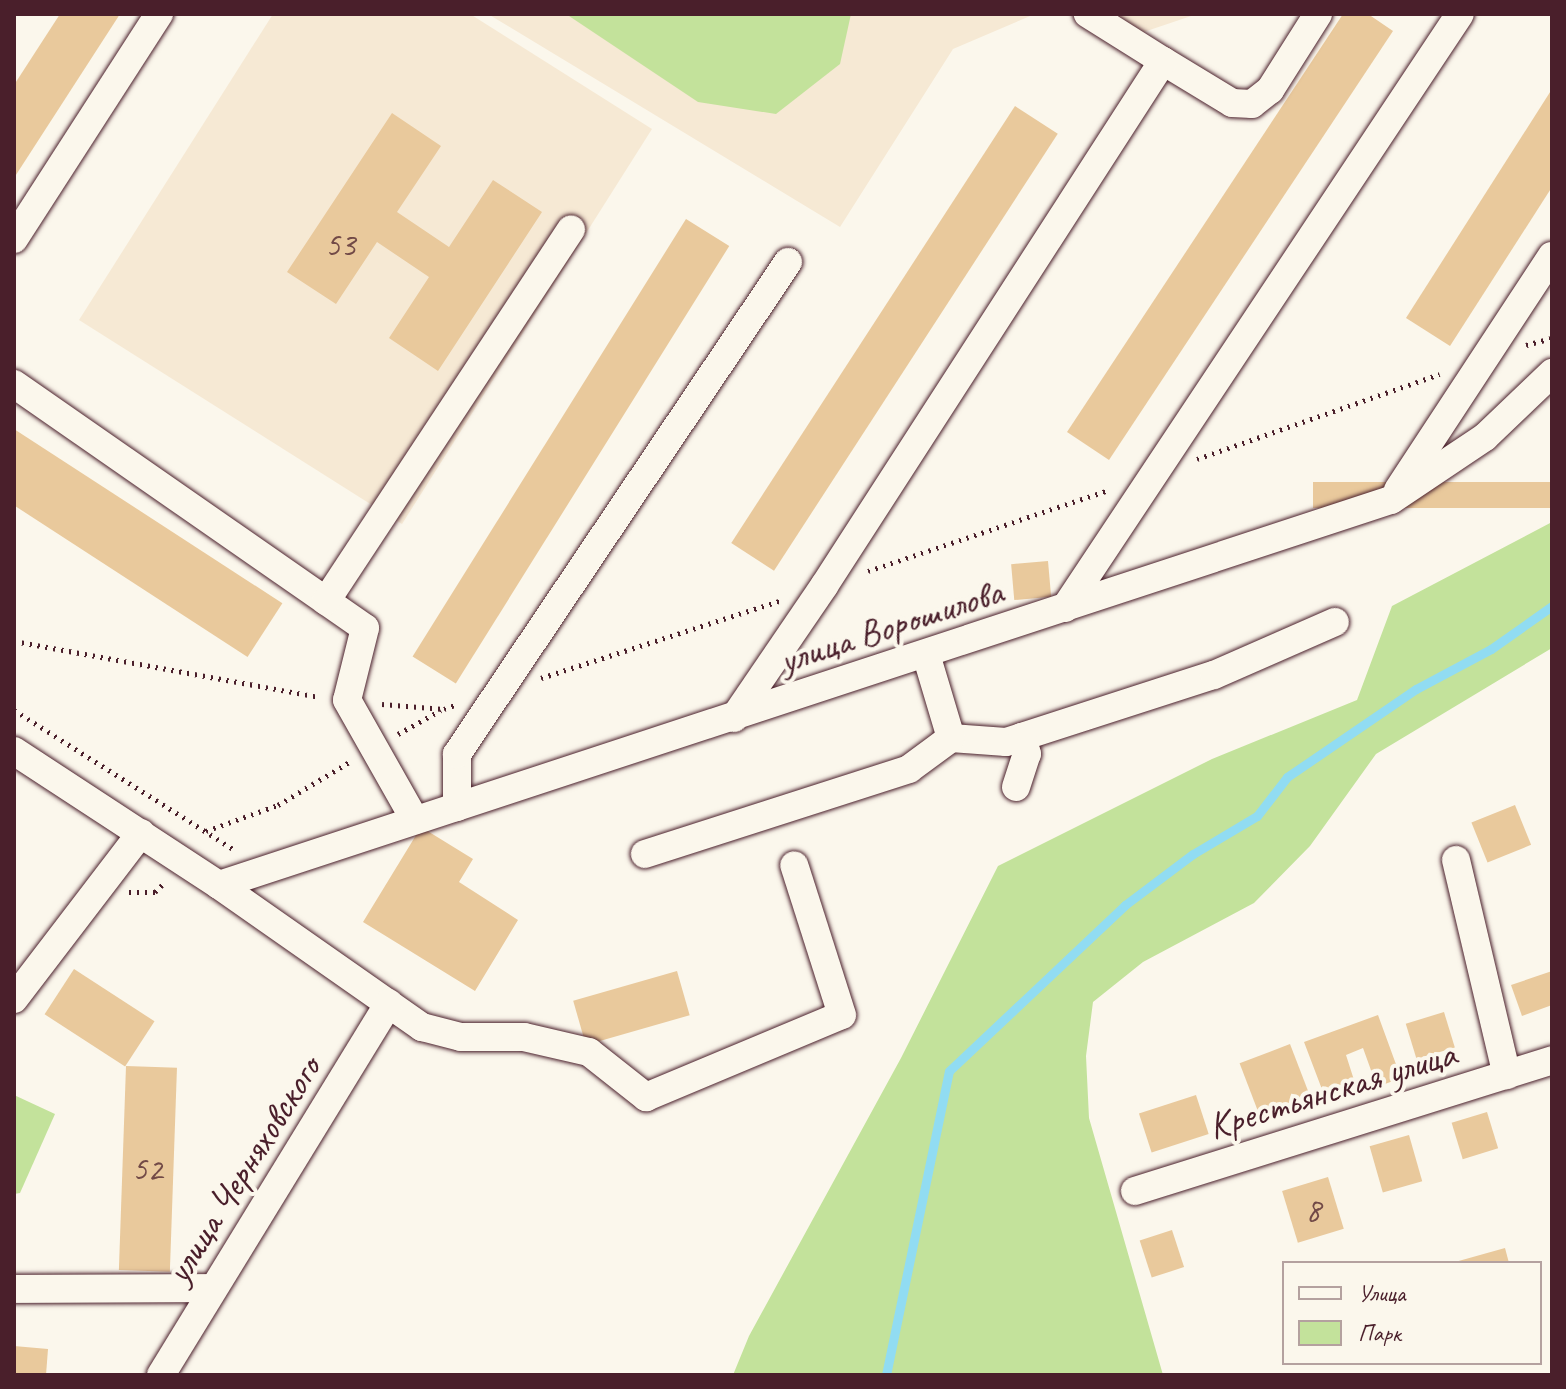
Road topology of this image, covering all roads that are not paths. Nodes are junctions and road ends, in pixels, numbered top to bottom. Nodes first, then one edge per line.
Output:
1 (159, 14) edge
2 (1088, 14) edge
3 (1318, 14) edge
4 (1460, 14) edge
5 (1163, 61) junction
6 (571, 229) dead end
7 (14, 239) edge
8 (1552, 256) edge
9 (788, 262) dead end
10 (1552, 373) edge
11 (14, 384) edge
12 (1391, 500) junction
13 (326, 601) junction
14 (1065, 608) junction
15 (1335, 622) dead end
16 (926, 654) junction
17 (734, 718) junction
18 (1022, 737) junction
19 (951, 738) junction
20 (14, 751) edge
21 (1016, 787) dead end
22 (457, 807) junction
23 (415, 820) junction
24 (141, 833) junction
25 (645, 854) dead end
26 (1456, 860) dead end
27 (794, 865) dead end
28 (219, 885) junction
29 (14, 999) edge
30 (389, 1003) junction
31 (1552, 1060) edge
32 (1507, 1075) junction
33 (1135, 1191) dead end
34 (213, 1288) junction
35 (14, 1289) edge
36 (161, 1375) edge

1 - 7 street
2 - 5 street
3 - 5 street
4 - 14 street
5 - 17 street
6 - 13 street
8 - 12 street
9 - 22 street
10 - 12 street, улица Ворошилова
11 - 13 street
12 - 14 street, улица Ворошилова
13 - 23 street
14 - 16 street, улица Ворошилова
15 - 18 street
16 - 17 street, улица Ворошилова
16 - 19 street
17 - 22 street, улица Ворошилова
18 - 19 street
18 - 21 street
19 - 25 street
20 - 24 street
22 - 23 street, улица Ворошилова
23 - 28 street, улица Ворошилова
24 - 28 street
24 - 29 street
26 - 32 street
27 - 30 street
28 - 30 street
30 - 34 street, улица Черняховского
31 - 32 street, Крестьянская улица
32 - 33 street, Крестьянская улица
34 - 35 street
34 - 36 street, улица Черняховского

